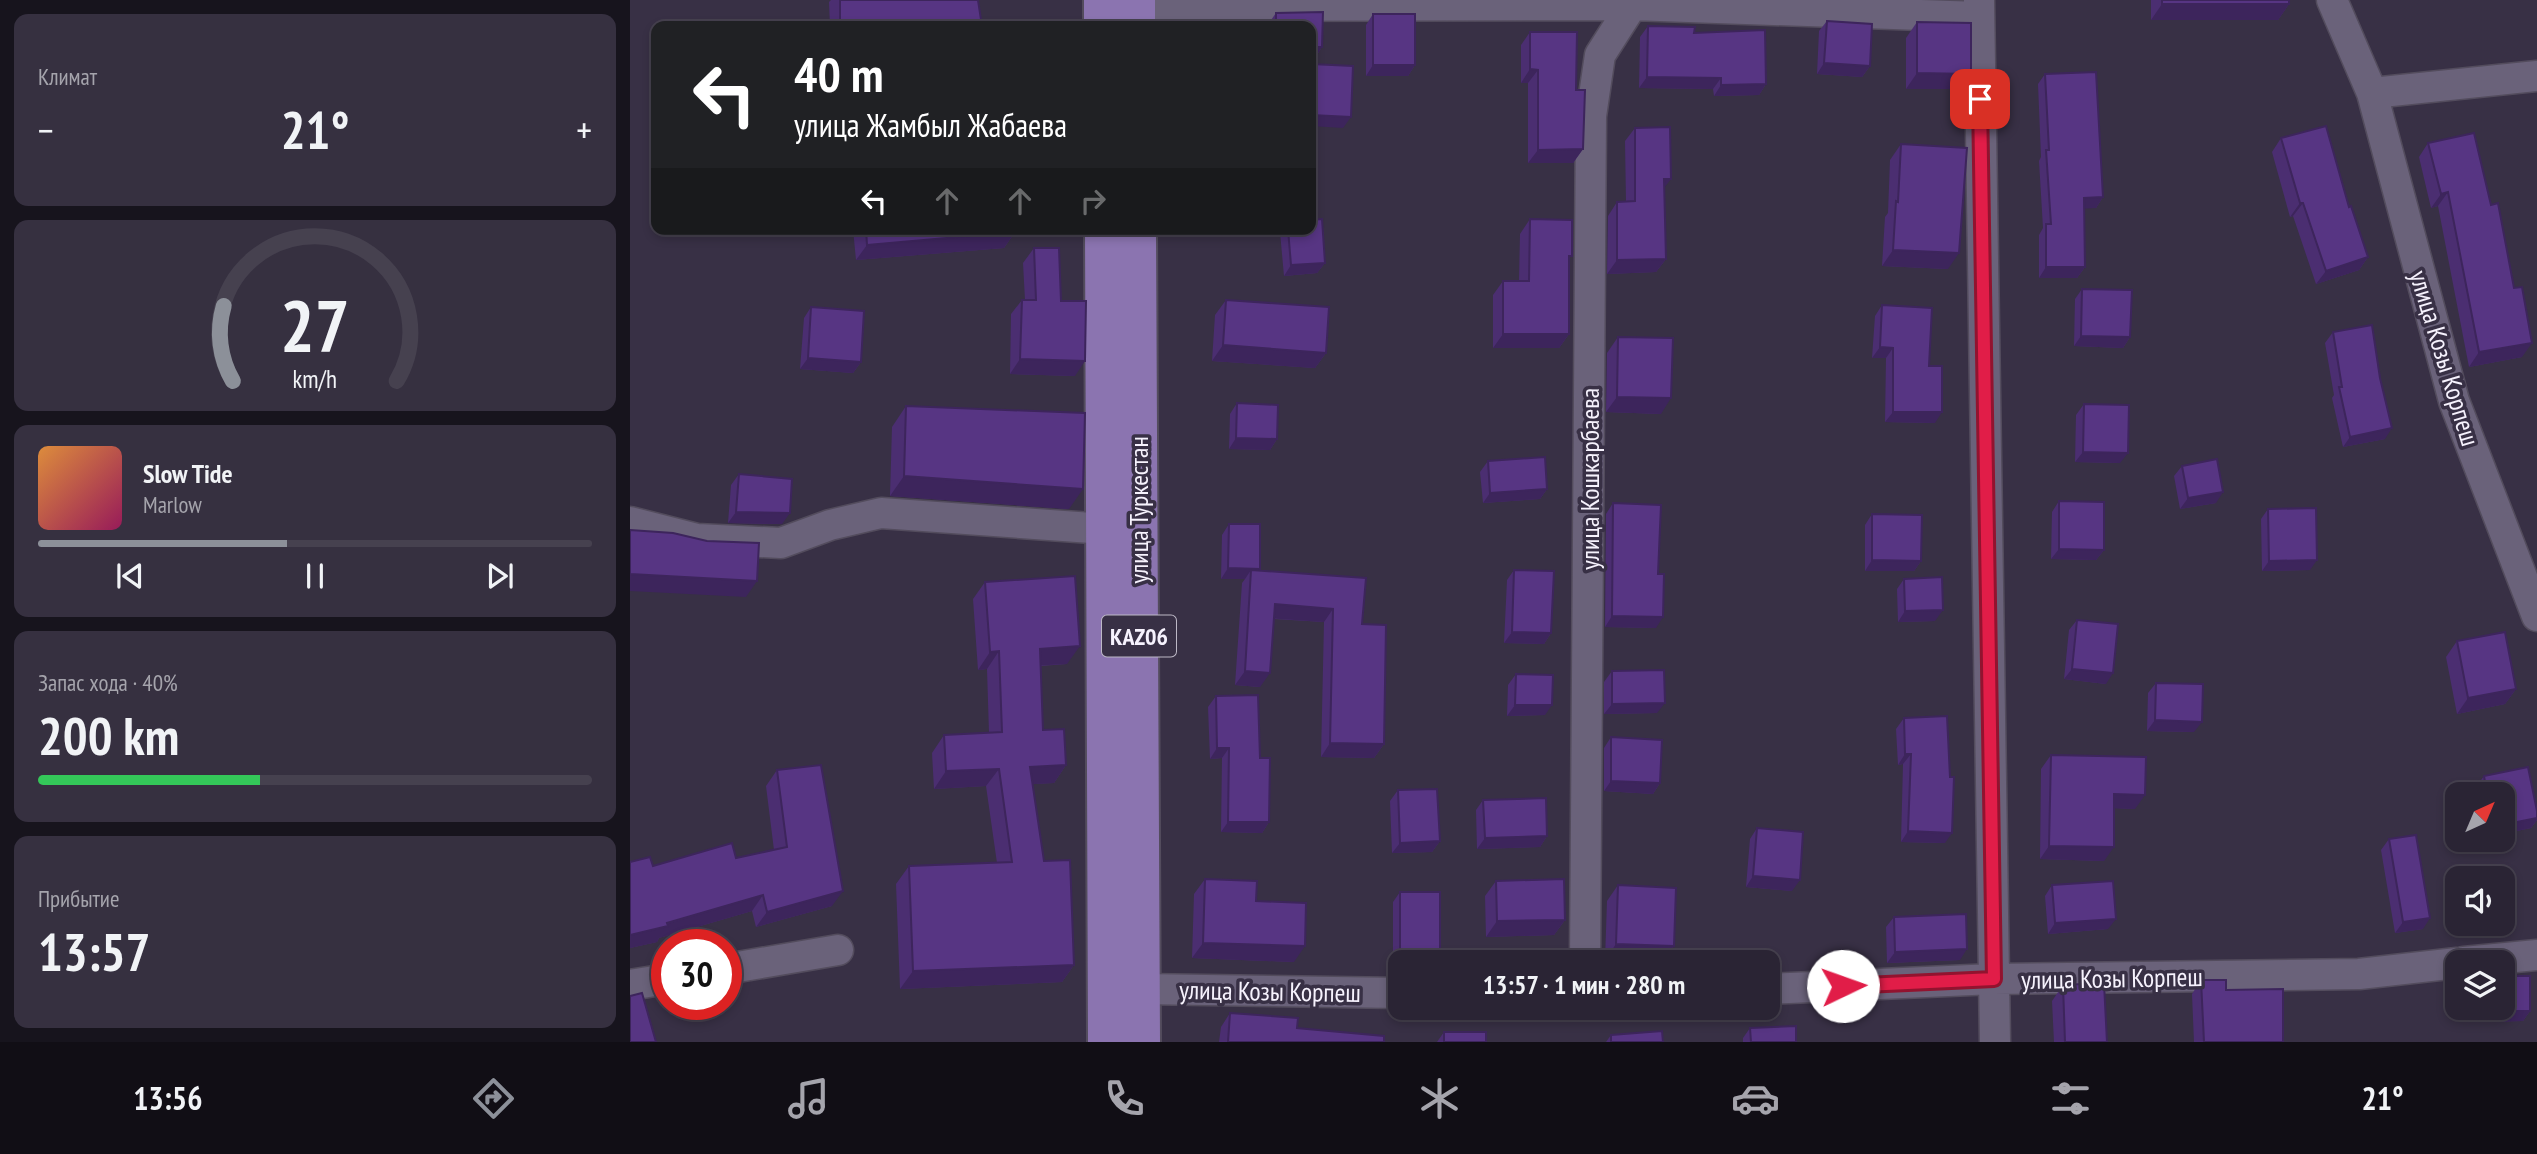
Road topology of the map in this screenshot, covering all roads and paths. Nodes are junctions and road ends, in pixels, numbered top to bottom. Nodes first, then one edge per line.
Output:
1 (2332, 0) edge
2 (1553, 2) edge
3 (1632, 5) junction
4 (1127, 8) edge
5 (1979, 8) edge
6 (1110, 21) edge
7 (2537, 76) edge
8 (2372, 93) junction
9 (1104, 235) edge
10 (1137, 235) edge
11 (630, 522) edge
12 (1106, 529) junction
13 (2537, 616) edge
14 (838, 950) dead end
15 (1585, 950) edge
16 (2537, 955) edge
17 (2515, 957) edge
18 (2445, 964) edge
19 (742, 966) edge
20 (1994, 979) junction
21 (651, 982) edge
22 (630, 985) edge
23 (1780, 988) edge
24 (1141, 989) junction
25 (1388, 993) edge
26 (1107, 1042) edge
27 (1141, 1042) edge
28 (1994, 1042) edge

1 - 8 street, улица Козы Корпеш
2 - 3 street
2 - 4 street
3 - 5 street
3 - 15 street, улица Кошкарбаева
4 - 6 highway
5 - 20 street
7 - 8 street
8 - 13 street, улица Козы Корпеш
9 - 12 highway, улица Туркестан / KАZ06
10 - 24 highway, улица Туркестан / KАZ06
11 - 12 street
12 - 26 highway, улица Туркестан / KАZ06
14 - 19 street
16 - 17 street
18 - 20 street, улица Козы Корпеш
20 - 23 street, улица Козы Корпеш
20 - 28 street
21 - 22 street
24 - 25 street, улица Козы Корпеш
24 - 27 highway, улица Туркестан / KАZ06

